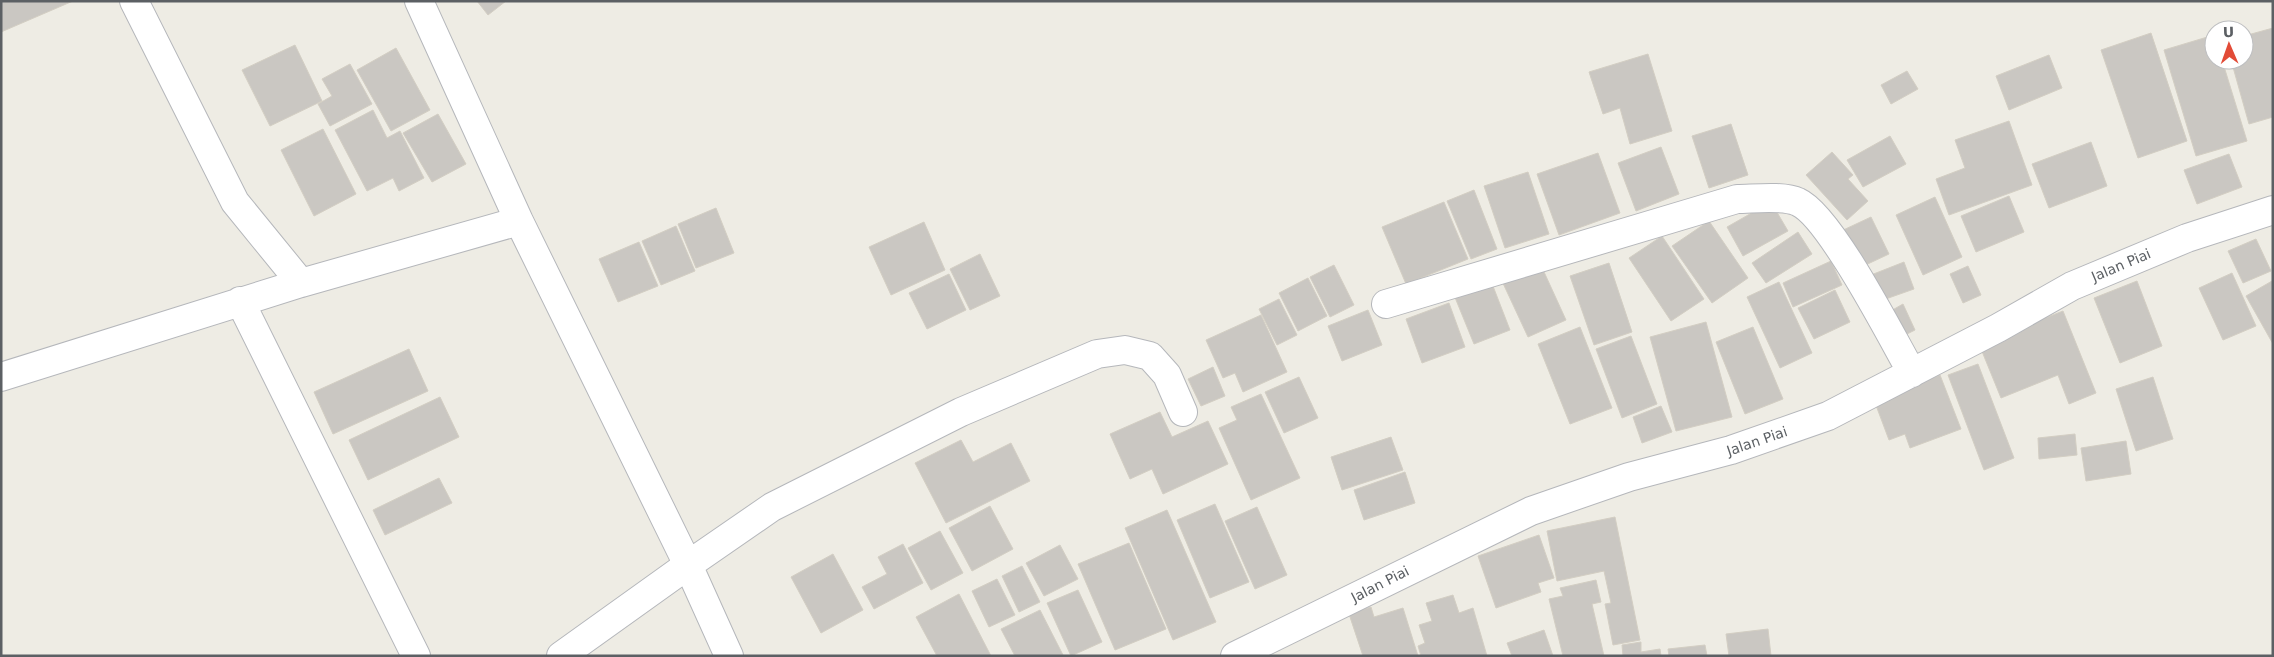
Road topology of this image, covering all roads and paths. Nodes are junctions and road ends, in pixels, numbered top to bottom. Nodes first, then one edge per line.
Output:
1 (134, 1) edge
2 (419, 1) edge
3 (2273, 210) edge
4 (519, 221) junction
5 (301, 282) junction
6 (240, 301) junction
7 (1386, 304) dead end
8 (1912, 373) junction
9 (1, 376) edge
10 (1183, 412) dead end
11 (688, 564) junction
12 (416, 656) edge
13 (561, 656) edge
14 (729, 656) edge
15 (1235, 656) edge

1 - 5 street
2 - 4 street
3 - 8 street, Jalan Piai
4 - 5 street
4 - 11 street
5 - 6 street
6 - 9 street
6 - 12 street
7 - 8 street
8 - 15 street, Jalan Piai
10 - 11 street
11 - 13 street
11 - 14 street

